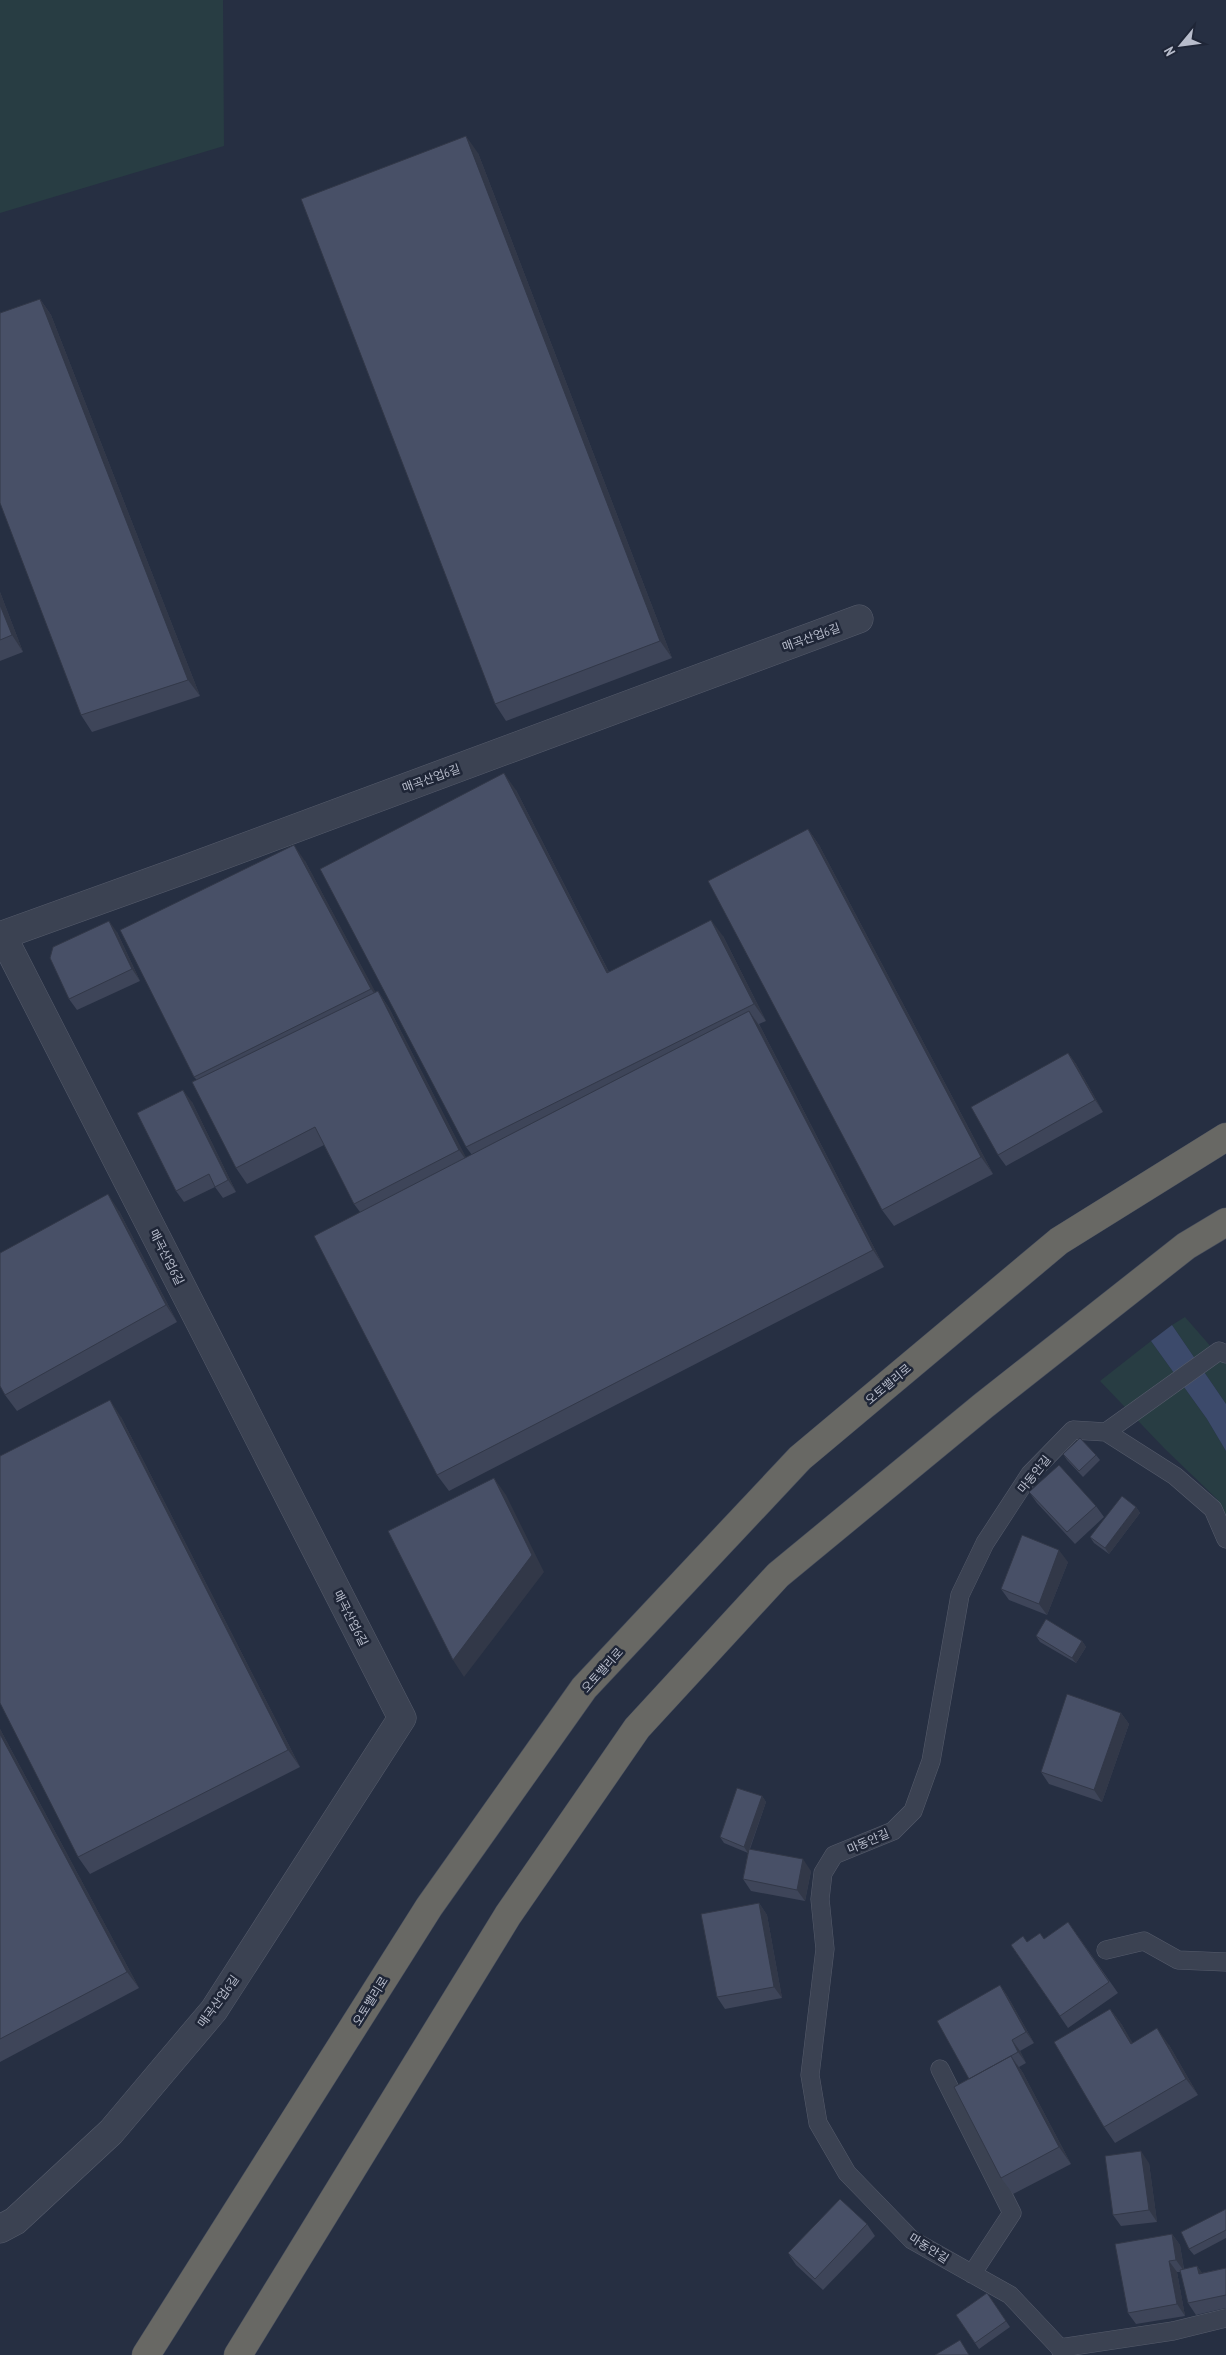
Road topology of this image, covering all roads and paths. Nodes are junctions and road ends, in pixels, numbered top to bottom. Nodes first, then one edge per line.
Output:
1 (859, 619) dead end
2 (1, 935) edge
3 (1226, 1137) edge
4 (1226, 1222) edge
5 (1222, 1352) edge
6 (1106, 1432) junction
7 (1226, 1539) edge
8 (1106, 1950) dead end
9 (1226, 1962) edge
10 (940, 2069) dead end
11 (0, 2229) edge
12 (972, 2274) junction
13 (1226, 2318) edge
14 (1061, 2352) edge
15 (146, 2355) edge
16 (238, 2355) edge

1 - 2 street, 매곡산업6길
2 - 11 street, 매곡산업6길
3 - 15 highway, 오토밸리로
4 - 16 highway
5 - 6 lane
6 - 7 lane, 마동안길
6 - 12 lane, 마동안길
8 - 9 lane
10 - 12 lane
12 - 14 lane, 마동안길
13 - 14 lane, 마동안길

